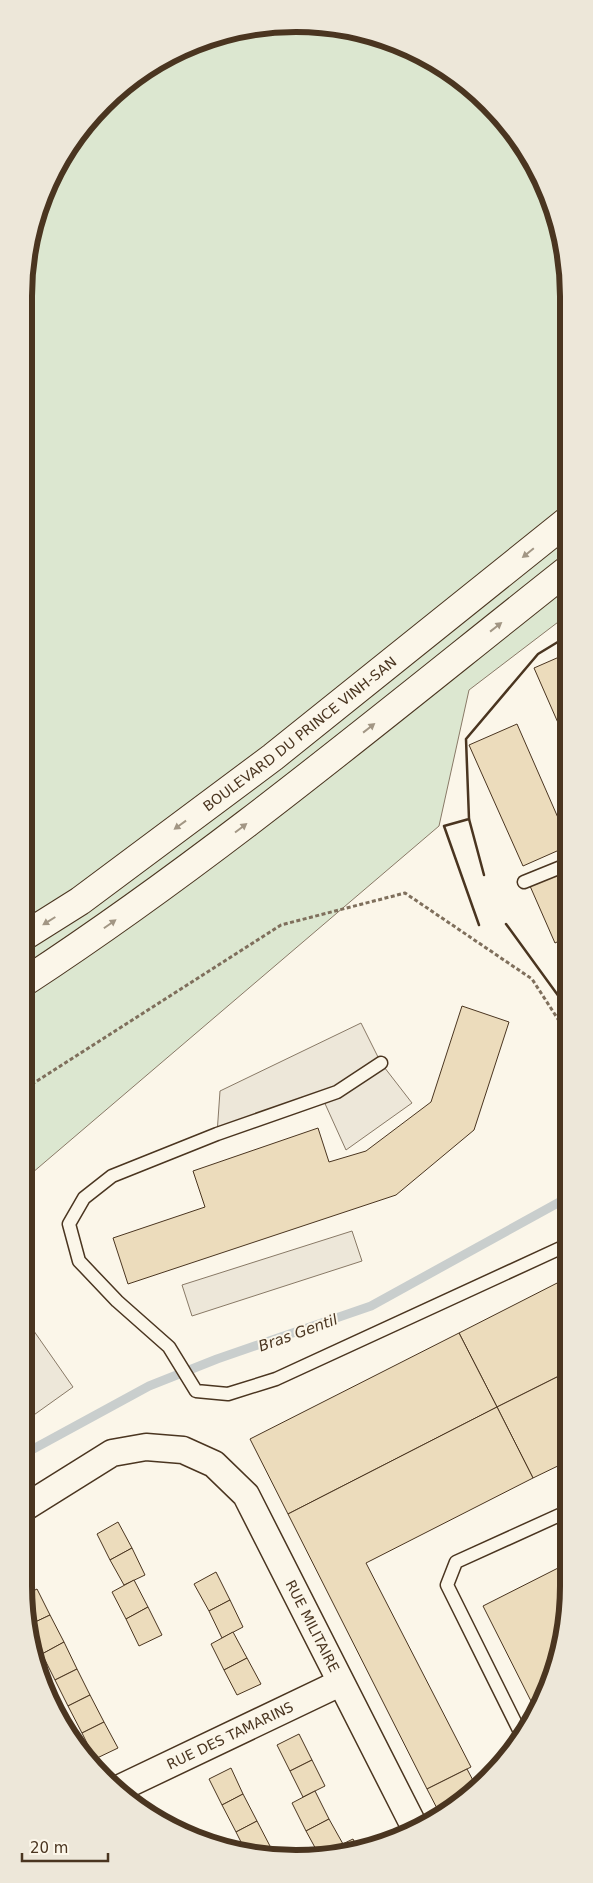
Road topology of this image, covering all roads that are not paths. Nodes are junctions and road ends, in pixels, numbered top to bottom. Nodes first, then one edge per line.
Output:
1 (560, 527) edge
2 (560, 576) edge
3 (560, 867) edge
4 (524, 882) dead end
5 (32, 931) edge
6 (32, 977) edge
7 (381, 1063) dead end
8 (560, 1248) edge
9 (32, 1503) edge
10 (560, 1514) edge
11 (340, 1683) junction
12 (519, 1729) edge
13 (124, 1786) edge
14 (412, 1824) edge

1 -> 5 main road, BOULEVARD DU PRINCE VINH-SAN
6 -> 2 main road
3 - 4 lane
7 - 8 lane
9 - 11 street, RUE MILITAIRE
10 - 12 lane
11 - 13 street, RUE DES TAMARINS
11 - 14 street, RUE MILITAIRE

